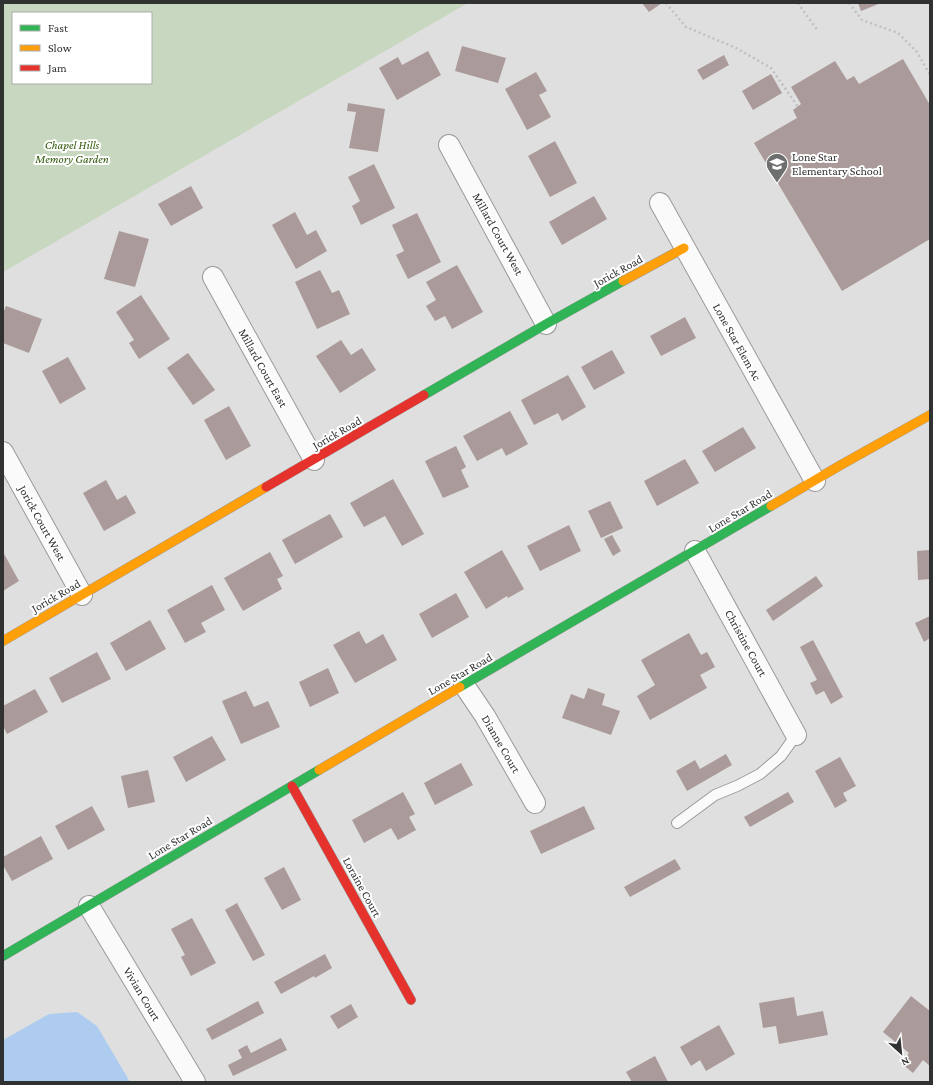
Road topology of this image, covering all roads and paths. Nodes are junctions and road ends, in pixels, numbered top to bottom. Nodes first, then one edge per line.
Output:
1 (666, 3) edge
2 (798, 3) edge
3 (849, 3) edge
4 (818, 31) dead end
5 (930, 75) edge
6 (798, 107) dead end
7 (449, 145) dead end
8 (660, 204) dead end
9 (684, 248) junction
10 (213, 277) dead end
11 (546, 324) junction
12 (930, 415) edge
13 (3, 452) edge
14 (314, 460) junction
15 (815, 481) junction
16 (696, 552) junction
17 (82, 595) junction
18 (3, 641) edge
19 (464, 685) junction
20 (796, 735) joint
21 (292, 786) junction
22 (536, 803) dead end
23 (677, 823) dead end
24 (89, 906) junction
25 (3, 956) edge
26 (411, 1000) dead end
27 (195, 1082) edge

1 - 6 path
2 - 4 path
3 - 5 path
7 - 11 street, Millard Court West
8 - 9 street, Lone Star Elem Ac
9 - 11 street, Jorick Road
9 - 15 street, Lone Star Elem Ac
10 - 14 street, Millard Court East
11 - 14 street, Jorick Road
12 - 15 street, Lone Star Road
13 - 17 street, Jorick Court West
14 - 17 street, Jorick Road
15 - 16 street, Lone Star Road
16 - 19 street, Lone Star Road
16 - 20 street, Christine Court
17 - 18 street, Jorick Road
19 - 21 street, Lone Star Road
19 - 22 street, Dianne Court
20 - 23 lane
21 - 24 street, Lone Star Road
21 - 26 street, Loraine Court
24 - 25 street, Lone Star Road
24 - 27 street, Vivian Court

